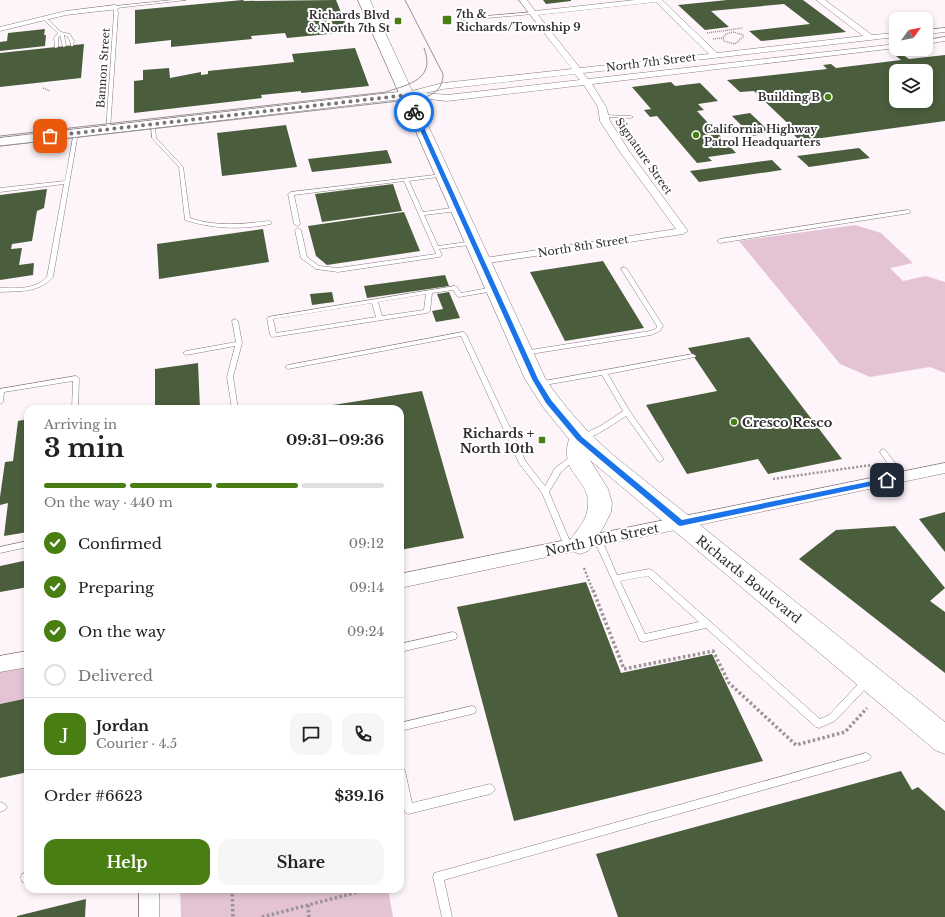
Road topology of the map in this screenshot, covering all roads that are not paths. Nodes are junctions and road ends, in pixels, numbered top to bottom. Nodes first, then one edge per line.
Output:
1 (184, 0) edge
2 (364, 0) edge
3 (523, 0) edge
4 (655, 0) edge
5 (658, 0) edge
6 (820, 0) edge
7 (115, 7) junction
8 (533, 13) junction
9 (44, 18) junction
10 (463, 19) dead end
11 (0, 29) edge
12 (945, 30) edge
13 (933, 31) edge
14 (60, 33) junction
15 (889, 36) edge
16 (870, 38) junction
17 (945, 39) edge
18 (933, 41) edge
19 (72, 45) dead end
20 (64, 46) dead end
21 (56, 47) dead end
22 (889, 47) edge
23 (715, 54) junction
24 (579, 71) junction
25 (586, 82) junction
26 (407, 95) junction
27 (604, 116) junction
28 (631, 117) dead end
29 (153, 125) junction
30 (108, 130) junction
31 (76, 133) junction
32 (0, 142) edge
33 (443, 175) junction
34 (406, 180) junction
35 (67, 182) junction
36 (0, 190) edge
37 (458, 209) junction
38 (908, 212) dead end
39 (421, 214) junction
40 (269, 222) dead end
41 (683, 231) joint
42 (720, 241) dead end
43 (474, 243) junction
44 (436, 248) junction
45 (482, 261) junction
46 (624, 268) dead end
47 (494, 289) junction
48 (0, 290) edge
49 (429, 292) junction
50 (375, 300) junction
51 (379, 318) junction
52 (235, 321) dead end
53 (239, 343) junction
54 (186, 352) dead end
55 (524, 353) junction
56 (693, 356) dead end
57 (288, 367) dead end
58 (604, 373) junction
59 (538, 384) junction
60 (1, 391) edge
61 (0, 402) edge
62 (74, 405) edge
63 (234, 405) edge
64 (627, 412) junction
65 (578, 447) junction
66 (883, 452) dead end
67 (660, 459) dead end
68 (945, 468) edge
69 (902, 477) junction
70 (545, 492) junction
71 (680, 523) junction
72 (582, 543) junction
73 (24, 545) edge
74 (0, 550) edge
75 (615, 579) junction
76 (404, 580) edge
77 (707, 624) junction
78 (453, 636) dead end
79 (404, 647) edge
80 (24, 660) edge
81 (0, 664) edge
82 (870, 678) junction
83 (472, 710) dead end
84 (404, 726) edge
85 (945, 740) edge
86 (866, 757) dead end
87 (490, 789) dead end
88 (404, 790) edge
89 (149, 893) edge
90 (149, 917) edge
91 (447, 917) edge

1 - 7 lane
2 - 26 main road, Richards Boulevard
3 - 8 street, Signature Street
4 - 8 street
5 - 23 street
6 - 16 street
7 - 9 street
7 - 30 lane, Bannon Street
8 - 10 lane
8 - 24 street, Signature Street
9 - 11 street
9 - 14 lane
12 - 13 street
14 - 19 lane
14 - 20 lane
14 - 21 lane
15 - 16 street, North 7th Street
16 - 23 street, North 7th Street
17 - 18 street
22 - 25 street, North 7th Street
23 - 24 street, North 7th Street
24 - 25 street, Signature Street
24 - 26 street, North 7th Street
25 - 26 street, North 7th Street
25 - 27 street, Signature Street
26 - 29 main road, North 7th Street
26 - 33 main road, Richards Boulevard
27 - 28 lane
27 - 41 street, Signature Street
29 - 30 main road, North 7th Street
29 - 40 lane
30 - 31 main road, North 7th Street
31 - 32 main road, North 7th Street
31 - 35 lane
33 - 34 lane
33 - 37 main road, Richards Boulevard
34 - 39 lane
34 - 44 lane
35 - 36 lane
35 - 48 lane
37 - 39 lane
37 - 43 main road, Richards Boulevard
38 - 42 lane
39 - 44 lane
41 - 45 street, North 8th Street
43 - 44 lane
43 - 45 main road, Richards Boulevard
45 - 47 main road, Richards Boulevard
46 - 55 lane
47 - 49 lane
47 - 55 main road, Richards Boulevard
49 - 50 lane
49 - 51 lane
50 - 51 lane
50 - 51 lane
52 - 53 lane
53 - 54 lane
53 - 63 lane
55 - 59 main road, Richards Boulevard
56 - 58 lane
57 - 70 lane
58 - 59 lane
58 - 64 lane
59 - 65 main road, Richards Boulevard
60 - 61 lane
60 - 62 lane
64 - 65 lane
64 - 67 lane
65 - 70 lane
65 - 71 main road, Richards Boulevard
65 - 72 main road
66 - 69 lane
68 - 69 street, North 10th Street
69 - 71 street, North 10th Street
70 - 72 lane
71 - 72 street, North 10th Street
71 - 82 main road, Richards Boulevard
72 - 75 lane
72 - 76 street, North 10th Street
73 - 74 lane
75 - 77 lane
75 - 77 lane
77 - 82 lane
78 - 79 lane
80 - 81 street
82 - 85 main road, Richards Boulevard
83 - 84 lane
86 - 91 lane
87 - 88 lane
89 - 90 street

